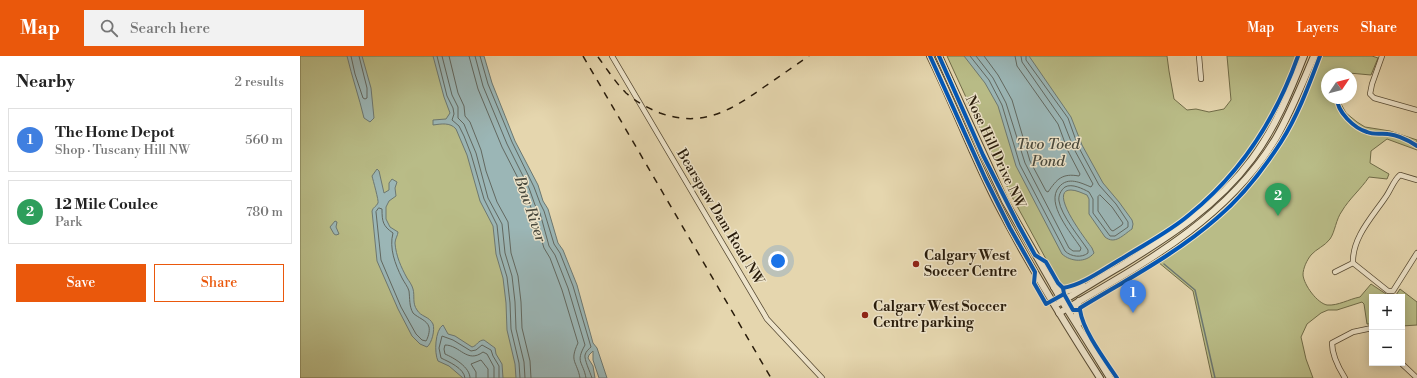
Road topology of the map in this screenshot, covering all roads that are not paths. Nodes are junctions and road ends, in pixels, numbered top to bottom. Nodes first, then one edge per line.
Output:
1 (612, 56) edge
2 (930, 56) edge
3 (939, 56) edge
4 (1199, 56) edge
5 (1304, 56) edge
6 (1314, 56) edge
7 (1382, 56) edge
8 (1201, 79) dead end
9 (1417, 110) edge
10 (1417, 180) edge
11 (1417, 253) edge
12 (1353, 263) junction
13 (1335, 272) dead end
14 (1094, 282) junction
15 (1054, 287) junction
16 (1062, 301) junction
17 (1079, 301) junction
18 (1054, 306) junction
19 (1067, 308) junction
20 (1059, 313) junction
21 (1369, 329) edge
22 (1091, 348) junction
23 (1404, 366) edge
24 (822, 378) edge
25 (1100, 378) edge
26 (1110, 378) edge
27 (1345, 378) edge
28 (1417, 378) edge

1 - 24 street, Bearspaw Dam Road NW
2 - 18 street, Nose Hill Drive NW
3 - 15 street, Nose Hill Drive NW
4 - 8 street
5 - 14 street
6 - 17 street
7 - 9 street
10 - 12 street
11 - 12 street
12 - 13 street
14 - 15 street
14 - 16 street
15 - 16 street, Nose Hill Drive NW
16 - 18 street
16 - 19 street, Nose Hill Drive NW
17 - 19 street
17 - 22 street
18 - 20 street, Nose Hill Drive NW
19 - 20 street
19 - 22 street, Nose Hill Drive NW
20 - 25 street, Nose Hill Drive NW
21 - 27 street
22 - 26 street, Nose Hill Drive NW
23 - 28 street

